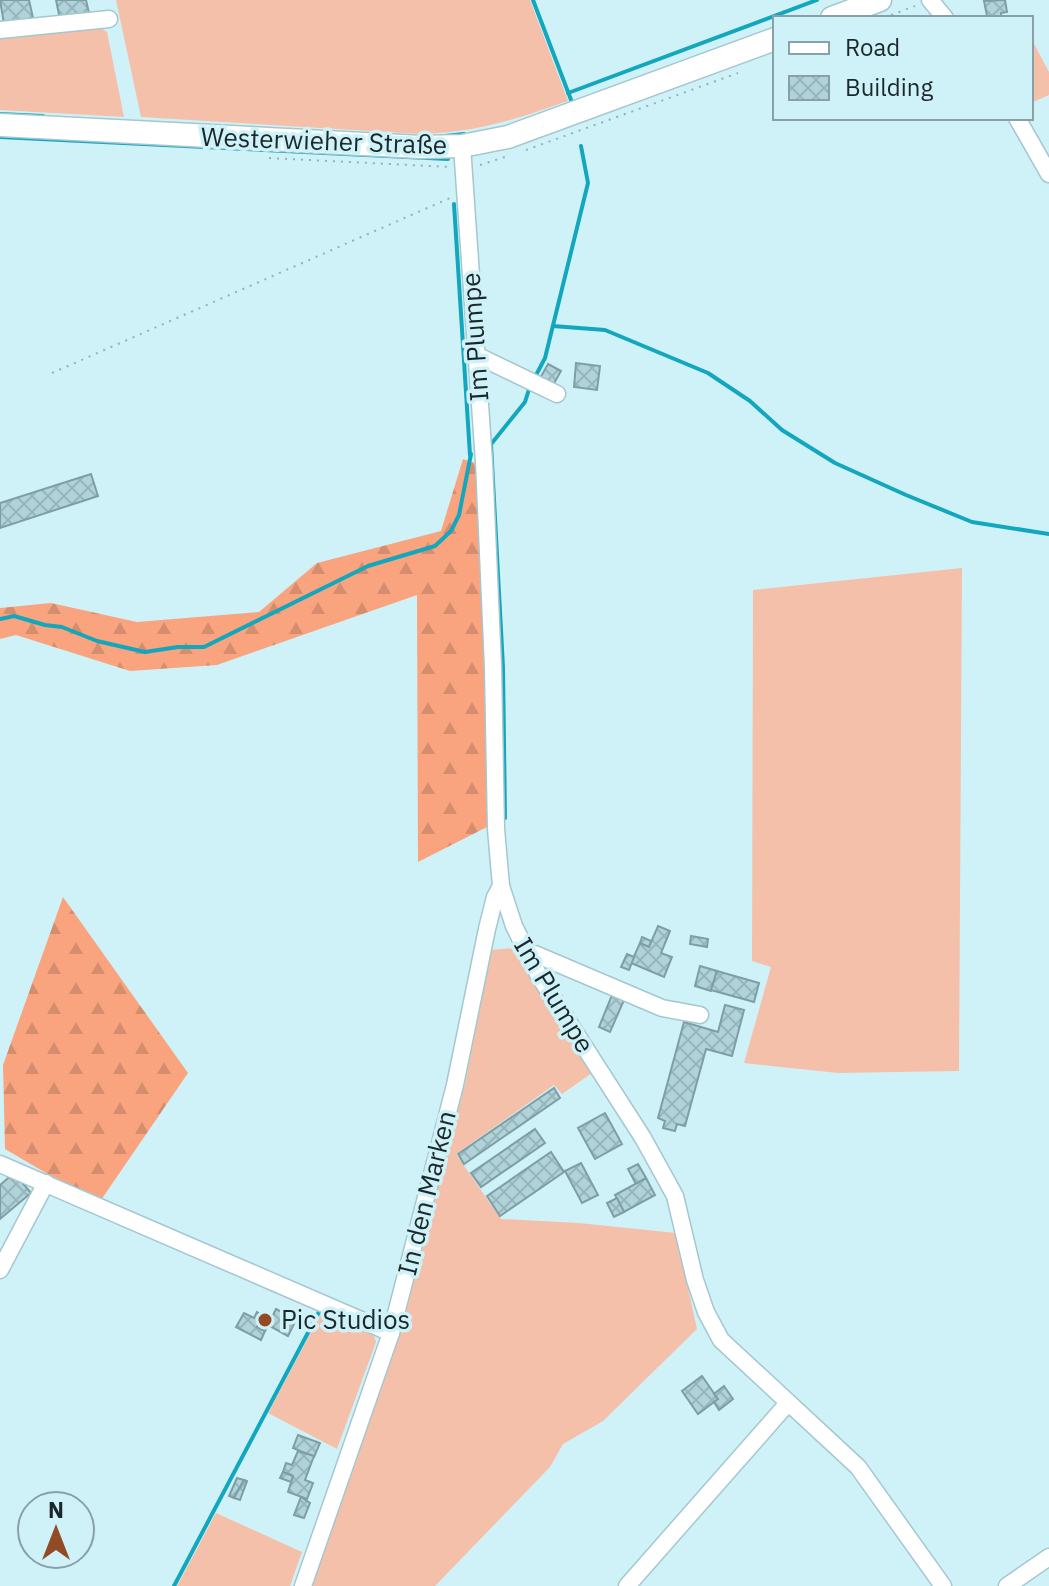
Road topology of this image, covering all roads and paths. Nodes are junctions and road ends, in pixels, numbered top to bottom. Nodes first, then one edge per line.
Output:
1 (880, 0) edge
2 (930, 0) edge
3 (837, 16) edge
4 (888, 16) edge
5 (943, 16) edge
6 (109, 19) dead end
7 (0, 30) edge
8 (773, 40) edge
9 (746, 70) dead end
10 (1018, 120) edge
11 (0, 125) edge
12 (462, 146) junction
13 (471, 167) dead end
14 (1049, 174) edge
15 (464, 190) junction
16 (476, 355) junction
17 (52, 373) dead end
18 (557, 394) dead end
19 (501, 886) junction
20 (514, 926) junction
21 (487, 929) junction
22 (527, 954) junction
23 (700, 1015) dead end
24 (0, 1164) edge
25 (46, 1183) junction
26 (0, 1270) edge
27 (391, 1333) junction
28 (788, 1403) junction
29 (1049, 1557) edge
30 (303, 1586) edge
31 (627, 1586) edge
32 (943, 1586) edge
33 (1007, 1586) edge

1 - 3 main road
2 - 4 path
2 - 5 street
6 - 7 street
8 - 12 main road, Westerwieher Straße
9 - 13 path
10 - 14 street
11 - 12 main road, Westerwieher Straße
12 - 15 street, Im Plumpe
15 - 16 street, Im Plumpe
15 - 17 path
16 - 18 street
16 - 19 street, Im Plumpe
19 - 20 street, Im Plumpe
19 - 21 street, In den Marken
20 - 21 street
20 - 22 street, Im Plumpe
21 - 27 street, In den Marken
22 - 23 street
22 - 28 street, Im Plumpe
24 - 25 street
25 - 26 street
25 - 27 street
27 - 30 street, In den Marken
28 - 31 street
28 - 32 street, Im Plumpe
29 - 33 street

